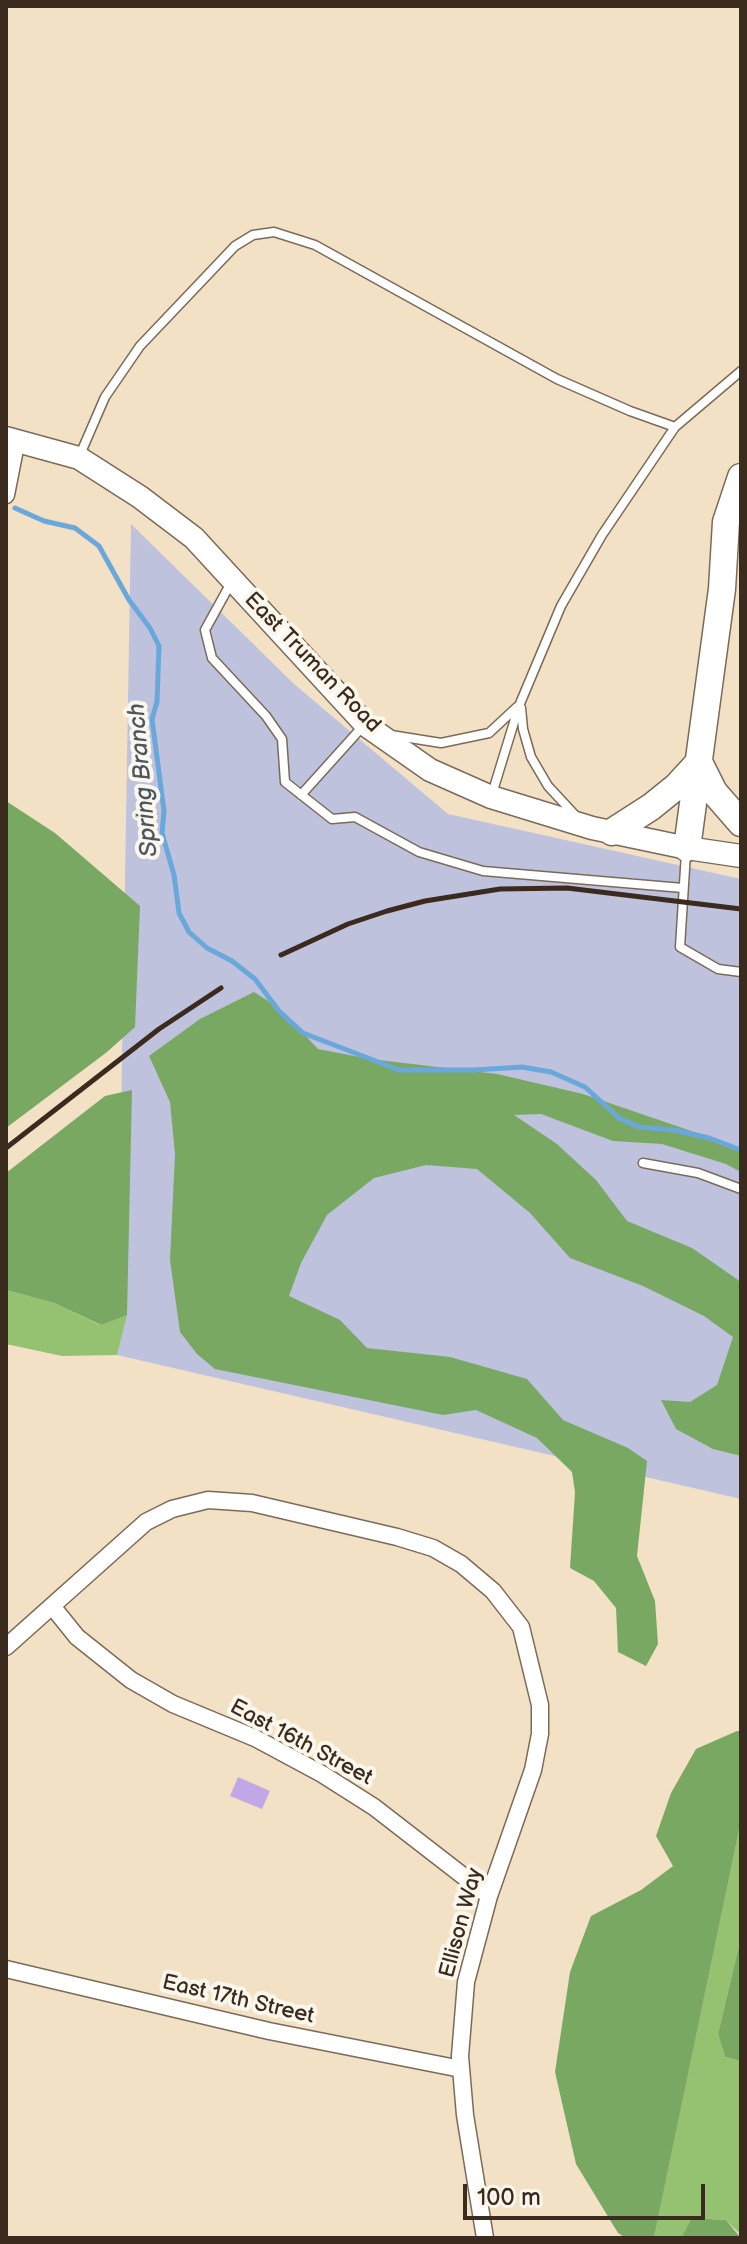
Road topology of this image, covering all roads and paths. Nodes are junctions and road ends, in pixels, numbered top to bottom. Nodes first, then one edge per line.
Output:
1 (741, 371) edge
2 (675, 427) junction
3 (11, 438) edge
4 (79, 458) junction
5 (741, 477) edge
6 (6, 495) edge
7 (741, 544) edge
8 (232, 581) junction
9 (722, 589) junction
10 (520, 703) junction
11 (371, 729) junction
12 (699, 762) junction
13 (301, 795) junction
14 (491, 797) junction
15 (741, 823) edge
16 (602, 830) junction
17 (687, 848) junction
18 (741, 856) edge
19 (683, 888) junction
20 (741, 972) edge
21 (643, 1163) dead end
22 (741, 1189) edge
23 (52, 1606) junction
24 (6, 1647) edge
25 (489, 1896) junction
26 (6, 1969) edge
27 (461, 2069) junction
28 (485, 2238) edge

1 - 2 lane
2 - 4 lane
2 - 10 lane
3 - 4 main road, East Truman Road
3 - 6 street
4 - 8 main road, East Truman Road
5 - 9 highway
7 - 9 highway
8 - 11 main road, East Truman Road
8 - 13 lane
9 - 12 highway
10 - 11 lane
10 - 14 lane
10 - 16 lane
11 - 13 lane
11 - 14 main road, East Truman Road
12 - 15 highway
12 - 16 highway
12 - 17 highway
13 - 19 lane
14 - 16 main road, East Truman Road
16 - 17 main road, East Truman Road
17 - 18 main road, East Truman Road
17 - 19 lane
19 - 20 lane
21 - 22 lane
23 - 24 street
23 - 25 street, East 16th Street
23 - 25 street, Ellison Way
25 - 27 street, Ellison Way
26 - 27 street, East 17th Street
27 - 28 street, Ellison Way

